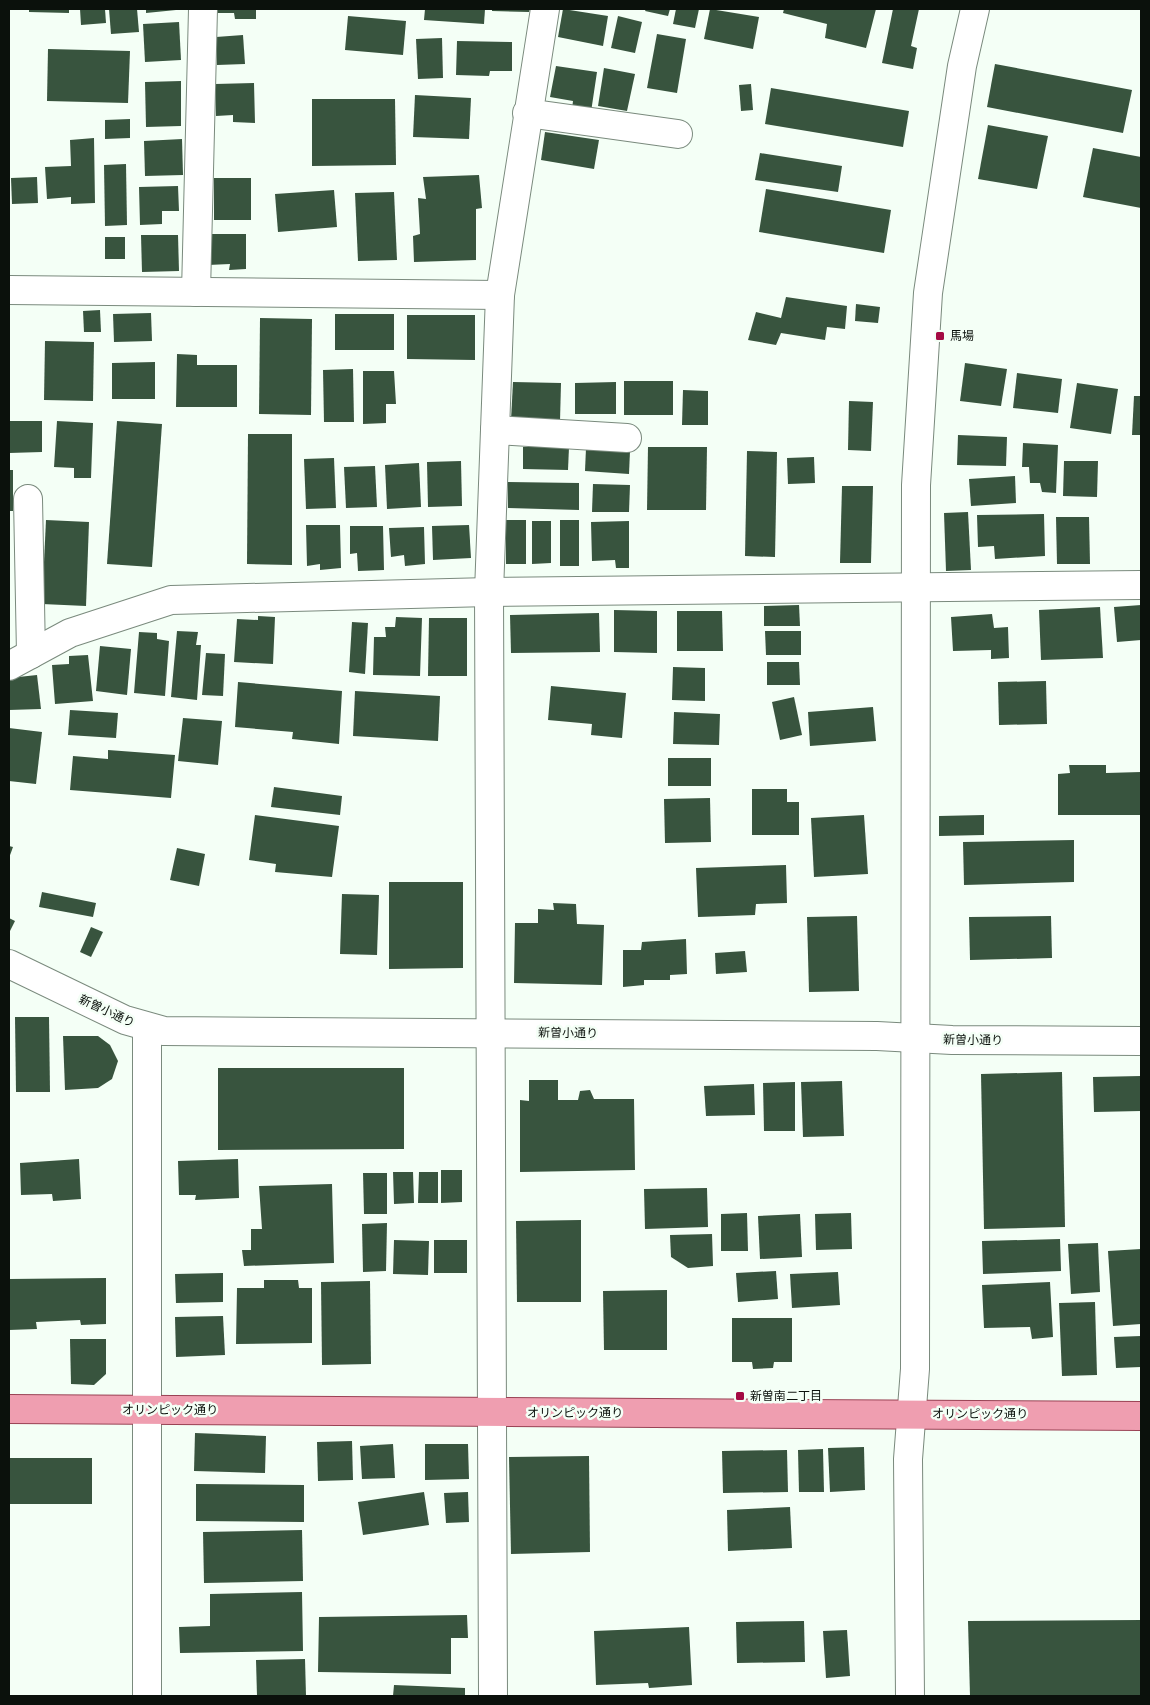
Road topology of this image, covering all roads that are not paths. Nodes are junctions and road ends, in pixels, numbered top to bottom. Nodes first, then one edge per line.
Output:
1 (202, 9) edge
2 (545, 9) edge
3 (975, 9) edge
4 (528, 112) junction
5 (678, 134) dead end
6 (9, 290) edge
7 (196, 292) junction
8 (500, 296) junction
9 (495, 430) junction
10 (628, 438) dead end
11 (28, 499) dead end
12 (1141, 585) edge
13 (917, 589) junction
14 (489, 592) junction
15 (20, 660) edge
16 (9, 964) edge
17 (147, 1028) junction
18 (491, 1033) junction
19 (916, 1038) junction
20 (1141, 1041) edge
21 (9, 1409) edge
22 (148, 1410) junction
23 (494, 1413) junction
24 (911, 1414) junction
25 (1141, 1416) edge
26 (147, 1696) edge
27 (493, 1696) edge
28 (910, 1696) edge

1 - 7 street
2 - 4 street
3 - 13 street
4 - 5 street
4 - 8 street
6 - 7 street
7 - 8 street
8 - 9 street
9 - 10 street
9 - 14 street
11 - 15 street
12 - 13 street
13 - 14 street
13 - 19 street
14 - 15 street
14 - 18 street
16 - 17 street, 新曽小通り
17 - 18 street, 新曽小通り
17 - 22 street
18 - 19 street, 新曽小通り
18 - 23 street
19 - 20 street, 新曽小通り
19 - 24 street
21 - 22 main road, オリンピック通り
22 - 23 main road, オリンピック通り
22 - 26 street
23 - 24 main road, オリンピック通り
23 - 27 street
24 - 25 main road, オリンピック通り
24 - 28 street

